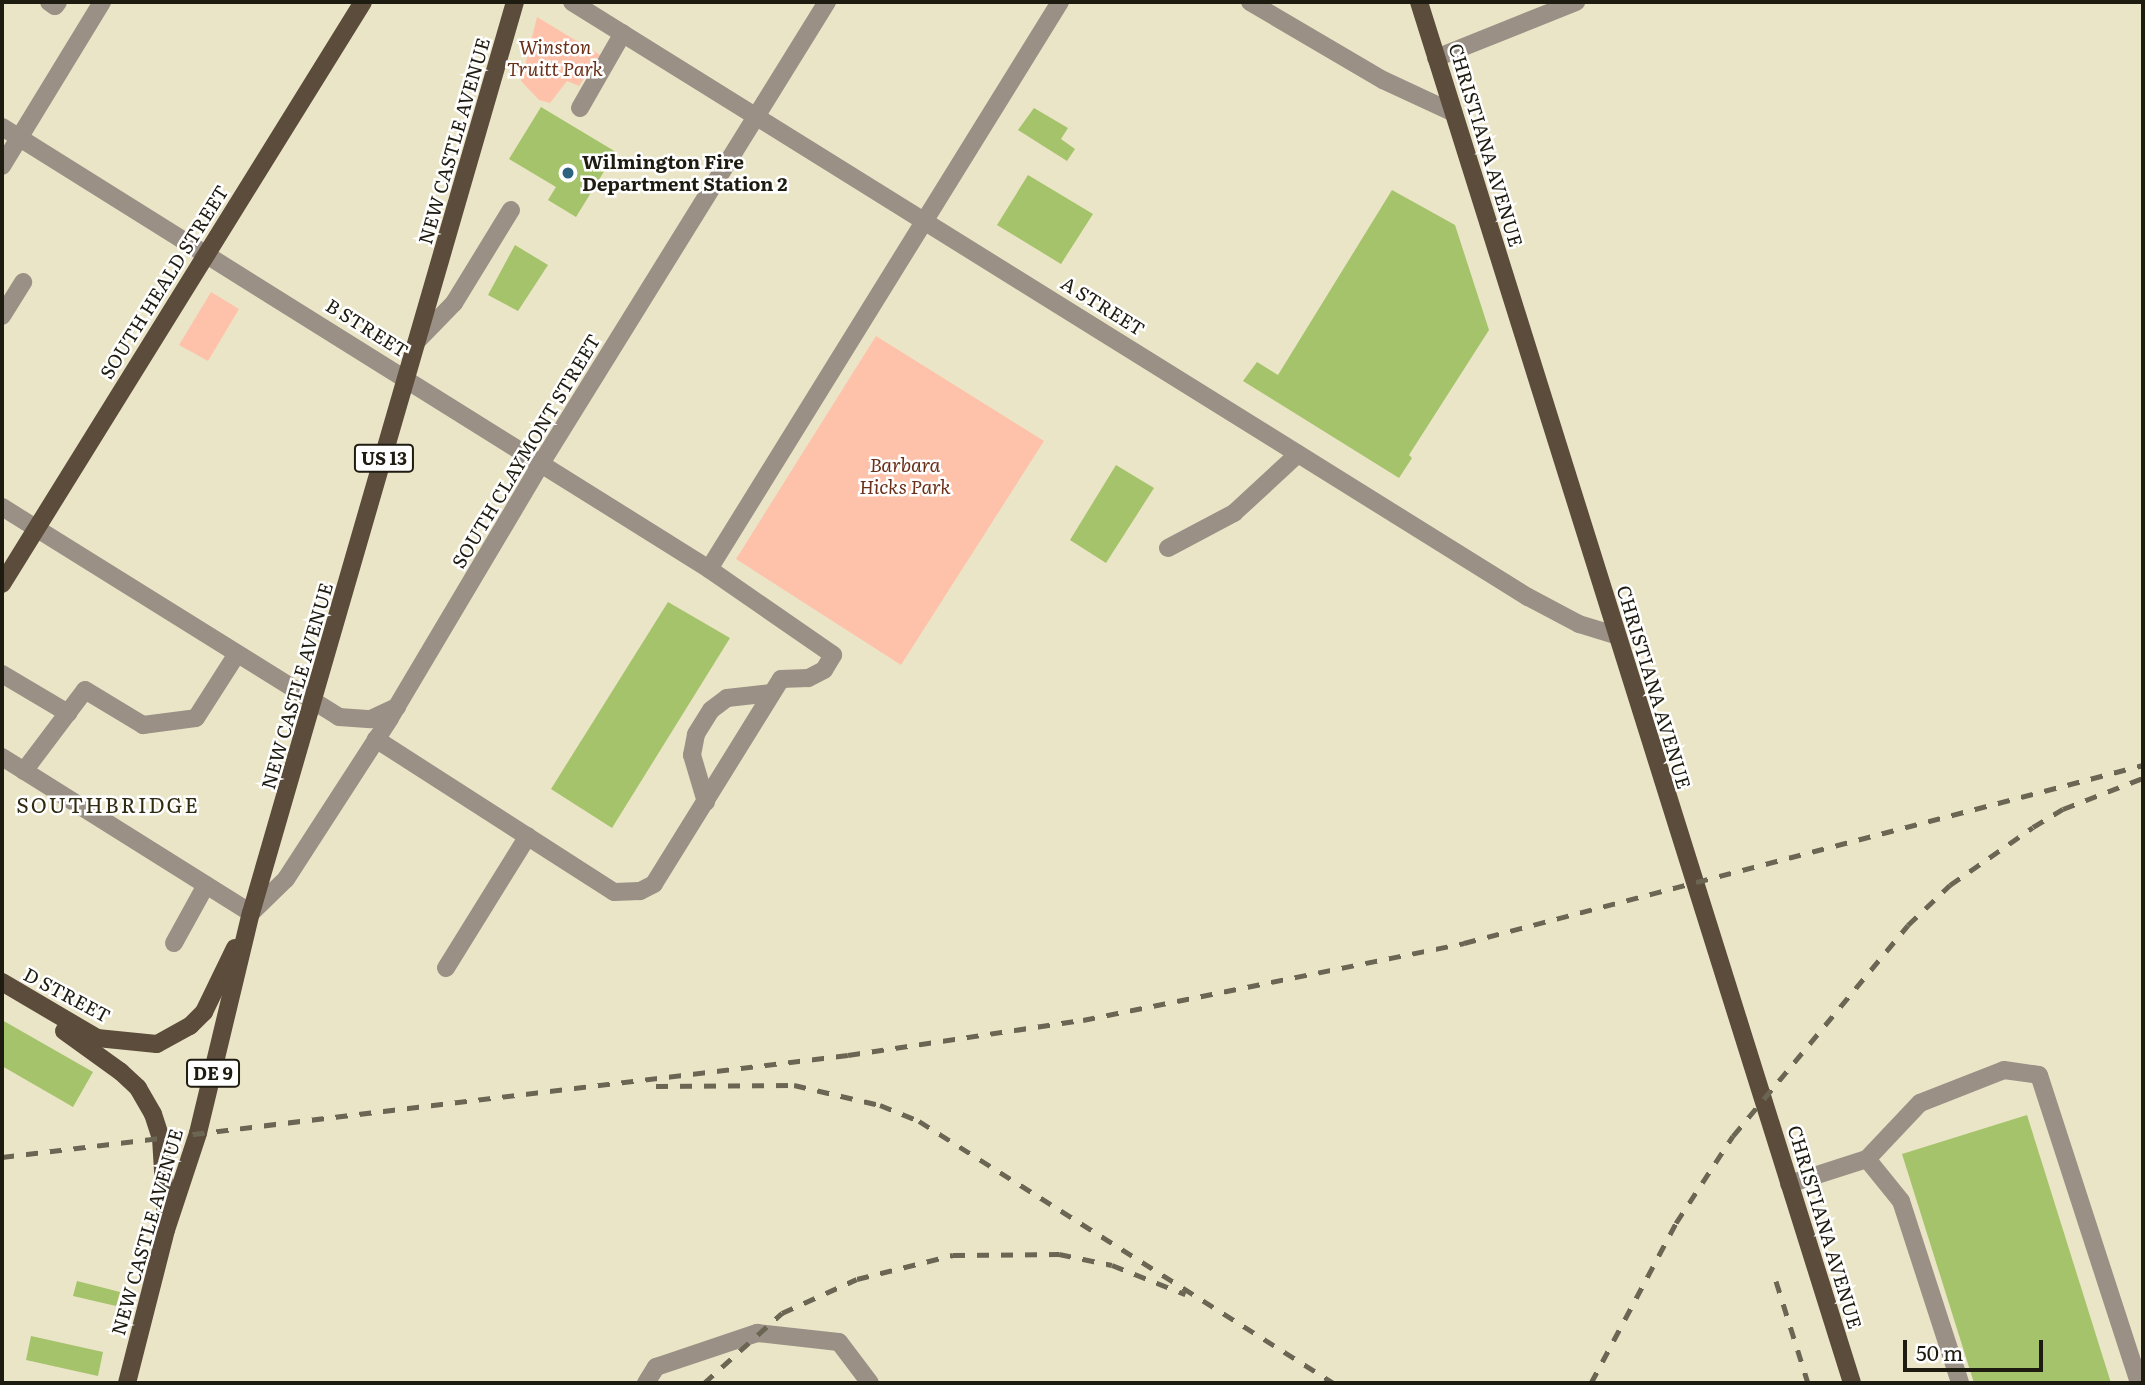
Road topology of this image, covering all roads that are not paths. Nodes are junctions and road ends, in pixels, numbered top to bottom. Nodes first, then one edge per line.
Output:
1 (49, 2) edge
2 (58, 2) edge
3 (102, 2) edge
4 (363, 2) edge
5 (515, 2) edge
6 (572, 2) edge
7 (827, 2) edge
8 (1059, 2) edge
9 (1250, 2) edge
10 (1419, 2) edge
11 (1576, 2) edge
12 (592, 7) edge
13 (623, 33) junction
14 (1436, 58) junction
15 (580, 108) dead end
16 (1454, 113) junction
17 (756, 116) junction
18 (2, 127) edge
19 (20, 137) junction
20 (2, 166) edge
21 (510, 210) dead end
22 (925, 220) junction
23 (207, 253) junction
24 (23, 282) dead end
25 (2, 316) edge
26 (418, 340) junction
27 (407, 378) junction
28 (1298, 454) junction
29 (540, 465) junction
30 (2, 507) edge
31 (37, 529) junction
32 (1168, 548) dead end
33 (709, 569) junction
34 (2, 584) edge
35 (1616, 635) junction
36 (237, 654) junction
37 (2, 674) edge
38 (772, 693) junction
39 (315, 702) junction
40 (397, 707) junction
41 (68, 713) junction
42 (376, 739) junction
43 (2, 757) edge
44 (23, 771) junction
45 (706, 802) junction
46 (528, 836) junction
47 (206, 885) junction
48 (251, 913) junction
49 (174, 943) dead end
50 (446, 968) dead end
51 (7, 986) edge
52 (1867, 1158) junction
53 (1789, 1184) junction
54 (166, 1230) junction
55 (127, 1383) edge
56 (646, 1383) edge
57 (870, 1383) edge
58 (1852, 1383) edge
59 (1959, 1383) edge
60 (2139, 1383) edge

1 - 2 street
3 - 19 street
4 - 23 main road, SOUTH HEALD STREET
5 - 26 main road, NEW CASTLE AVENUE / US 13
6 - 12 street, A STREET
7 - 17 street, SOUTH CLAYMONT STREET
8 - 22 street
9 - 16 street
10 - 14 main road, CHRISTIANA AVENUE
11 - 14 street
12 - 13 street, A STREET
13 - 15 street
13 - 17 street, A STREET
14 - 16 main road, CHRISTIANA AVENUE
16 - 35 main road, CHRISTIANA AVENUE
17 - 22 street, A STREET
17 - 29 street, SOUTH CLAYMONT STREET
18 - 19 street, B STREET
19 - 20 street
19 - 23 street, B STREET
21 - 26 street
22 - 28 street, A STREET
22 - 33 street
23 - 27 street, B STREET
23 - 31 main road, SOUTH HEALD STREET
24 - 25 street
26 - 27 main road, NEW CASTLE AVENUE / US 13
27 - 29 street, B STREET
27 - 39 main road, NEW CASTLE AVENUE / US 13
28 - 32 street
28 - 35 street, A STREET
29 - 33 street, B STREET
29 - 40 street, SOUTH CLAYMONT STREET
30 - 31 street
31 - 34 main road, SOUTH HEALD STREET
31 - 36 street
33 - 38 street, B STREET
35 - 53 main road, CHRISTIANA AVENUE
36 - 39 street
36 - 41 street
37 - 41 street
38 - 45 street
38 - 45 street
39 - 40 street
39 - 48 main road, NEW CASTLE AVENUE / US 13
40 - 42 street, SOUTH CLAYMONT STREET
41 - 44 street
42 - 46 street
42 - 48 street, SOUTH CLAYMONT STREET
43 - 44 street
44 - 47 street
45 - 46 street
46 - 50 street
47 - 48 street
47 - 49 street
48 - 51 main road, D STREET / US 13
48 - 54 main road, NEW CASTLE AVENUE / DE 9
51 - 54 main road
52 - 53 street
52 - 59 street
52 - 60 street
53 - 58 main road, CHRISTIANA AVENUE
54 - 55 main road, NEW CASTLE AVENUE / DE 9
56 - 57 street

